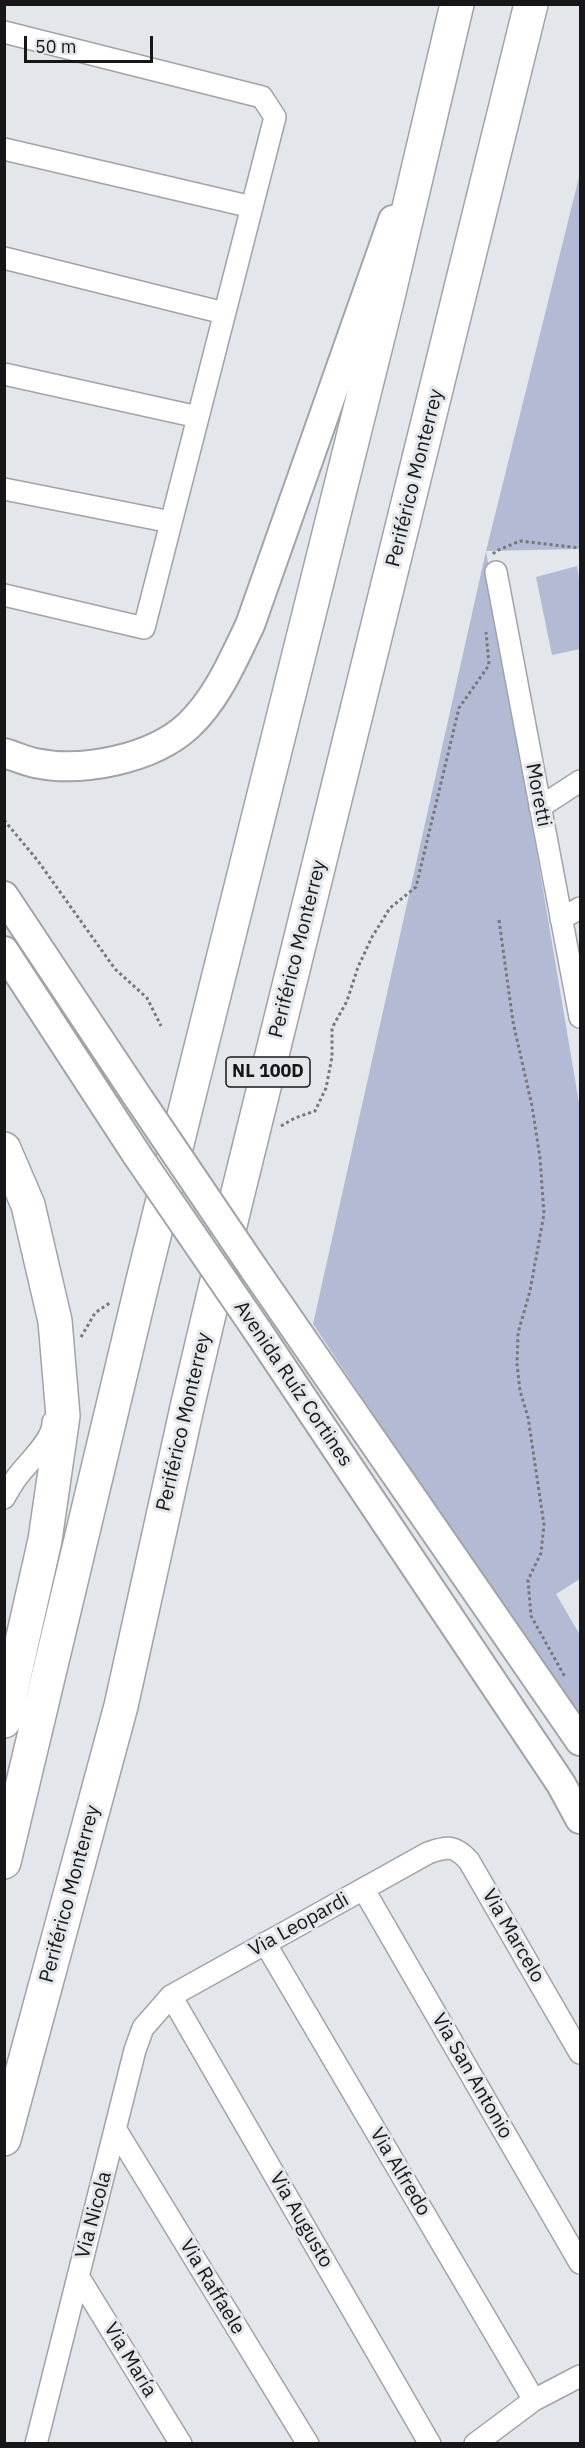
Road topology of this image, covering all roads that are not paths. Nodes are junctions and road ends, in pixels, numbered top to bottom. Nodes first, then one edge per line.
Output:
1 (457, 4) edge
2 (531, 4) edge
3 (4, 32) edge
4 (427, 124) junction
5 (4, 149) edge
6 (252, 207) junction
7 (4, 258) edge
8 (224, 313) junction
9 (4, 374) edge
10 (198, 417) junction
11 (4, 489) edge
12 (171, 522) junction
13 (493, 566) road end
14 (4, 596) edge
15 (4, 753) edge
16 (580, 781) edge
17 (540, 807) junction
18 (4, 896) edge
19 (580, 908) edge
20 (561, 920) junction
21 (4, 951) edge
22 (580, 1017) edge
23 (4, 1149) edge
24 (4, 1154) edge
25 (4, 1498) edge
26 (4, 1721) edge
27 (580, 1742) edge
28 (580, 1819) edge
29 (428, 1853) joint
30 (4, 1862) edge
31 (364, 1890) junction
32 (265, 1943) junction
33 (171, 1996) junction
34 (580, 2053) edge
35 (116, 2130) junction
36 (4, 2139) edge
37 (580, 2263) edge
38 (78, 2276) junction
39 (580, 2376) edge
40 (534, 2400) junction
41 (42, 2421) junction
42 (36, 2444) edge
43 (55, 2444) edge
44 (181, 2444) edge
45 (308, 2444) edge
46 (430, 2444) edge
47 (475, 2444) edge

1 - 4 highway, NL 100D
2 - 36 highway, Periférico Monterrey / NL 100D
3 - 6 street
4 - 15 main road
4 - 30 highway, NL 100D
5 - 6 street
6 - 8 street
7 - 8 street
8 - 10 street
9 - 10 street
10 - 12 street
11 - 12 street
12 - 14 street
13 - 17 street, Moretti
16 - 17 street
17 - 20 street, Moretti
18 - 27 main road, Avenida Ruíz Cortines, bridge
19 - 20 street
20 - 22 street, Moretti
21 - 28 main road, Avenida Ruíz Cortines, bridge
23 - 26 highway
24 - 25 street
29 - 31 street, Via Leopardi
29 - 34 street, Via Marcelo
31 - 32 street, Via Leopardi
31 - 37 street, Via San Antonio
32 - 33 street, Via Leopardi
32 - 40 street, Via Alfredo
33 - 35 street, Via Nicola
33 - 46 street, Via Augusto
35 - 38 street, Via Nicola
35 - 45 street, Via Raffaele
38 - 41 street, Via Nicola
38 - 44 street, Via María
39 - 40 street
40 - 47 street
41 - 42 street, Via Nicola
41 - 43 street

